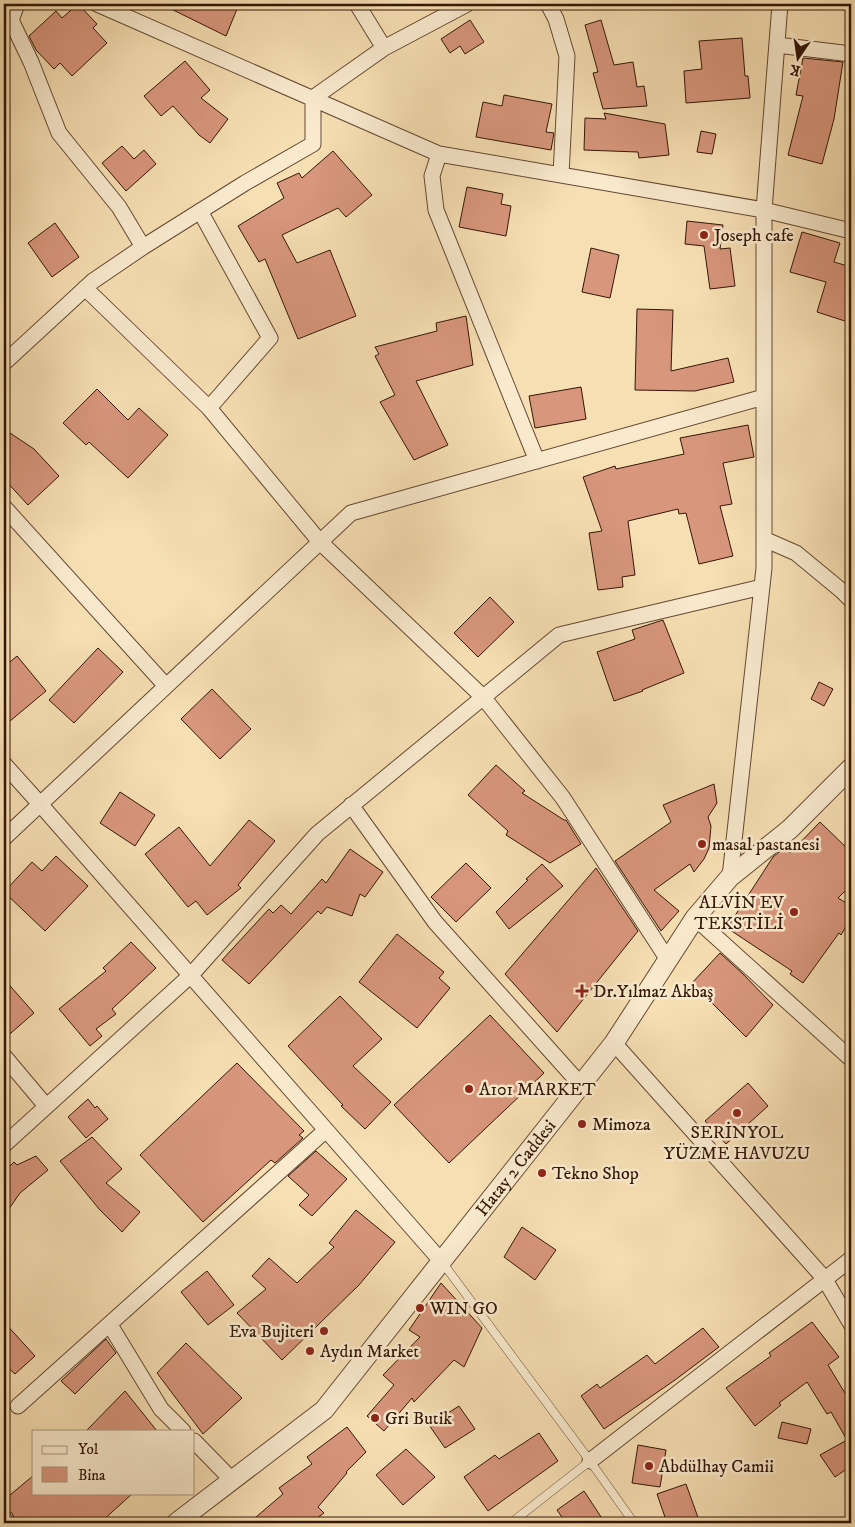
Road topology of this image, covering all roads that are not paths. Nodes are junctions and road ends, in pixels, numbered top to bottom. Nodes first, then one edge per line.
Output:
1 (17, 4) edge
2 (97, 4) edge
3 (357, 4) edge
4 (467, 4) edge
5 (548, 4) edge
6 (780, 4) edge
7 (8, 24) edge
8 (777, 45) junction
9 (384, 48) junction
10 (851, 54) edge
11 (313, 98) junction
12 (439, 154) junction
13 (561, 175) junction
14 (764, 210) junction
15 (200, 211) junction
16 (851, 232) edge
17 (143, 247) junction
18 (85, 288) junction
19 (4, 363) edge
20 (764, 396) junction
21 (209, 408) junction
22 (537, 460) junction
23 (4, 507) edge
24 (764, 539) junction
25 (320, 542) junction
26 (762, 587) junction
27 (851, 600) edge
28 (166, 686) junction
29 (483, 697) junction
30 (4, 764) edge
31 (851, 768) edge
32 (40, 804) junction
33 (351, 805) junction
34 (4, 838) edge
35 (730, 877) junction
36 (695, 918) junction
37 (668, 960) junction
38 (191, 975) junction
39 (614, 1043) junction
40 (4, 1056) edge
41 (851, 1059) edge
42 (581, 1085) junction
43 (46, 1106) junction
44 (326, 1130) junction
45 (4, 1145) edge
46 (851, 1259) edge
47 (442, 1262) junction
48 (824, 1278) junction
49 (851, 1324) edge
50 (110, 1325) junction
51 (18, 1406) dead end
52 (183, 1430) edge
53 (195, 1442) edge
54 (590, 1461) junction
55 (232, 1480) junction
56 (4, 1519) edge
57 (182, 1521) edge
58 (7, 1523) edge
59 (511, 1523) edge
60 (634, 1523) edge

1 - 7 street
2 - 11 street
3 - 9 street
4 - 9 street
5 - 13 street
6 - 8 street
7 - 17 street
8 - 10 street
8 - 14 street
9 - 11 street
11 - 12 street
11 - 15 street
12 - 13 street
12 - 22 street
13 - 14 street
14 - 16 street
14 - 20 street
15 - 17 street
15 - 21 street
17 - 18 street
18 - 19 street
18 - 21 street
20 - 22 street
20 - 24 street
21 - 25 street
22 - 25 street
23 - 28 street
24 - 26 street
24 - 27 street
25 - 28 street
25 - 29 street
26 - 29 street
26 - 35 street
28 - 32 street
29 - 33 street
29 - 37 street
30 - 32 street
31 - 35 street, Hatay 2 Caddesi
32 - 34 street
32 - 38 street
33 - 38 street
33 - 42 street
35 - 36 street, Hatay 2 Caddesi
36 - 37 street, Hatay 2 Caddesi
36 - 41 street
37 - 39 street, Hatay 2 Caddesi
38 - 43 street
38 - 44 street
39 - 42 street, Hatay 2 Caddesi
39 - 48 street
40 - 43 street
42 - 47 street, Hatay 2 Caddesi
43 - 45 street
44 - 47 street
44 - 50 street
46 - 48 street
47 - 54 lane
47 - 55 street, Hatay 2 Caddesi
48 - 49 street
48 - 54 street
50 - 51 street
50 - 52 street
53 - 55 street
54 - 59 lane
54 - 60 lane
55 - 57 street, Hatay 2 Caddesi
56 - 58 street

